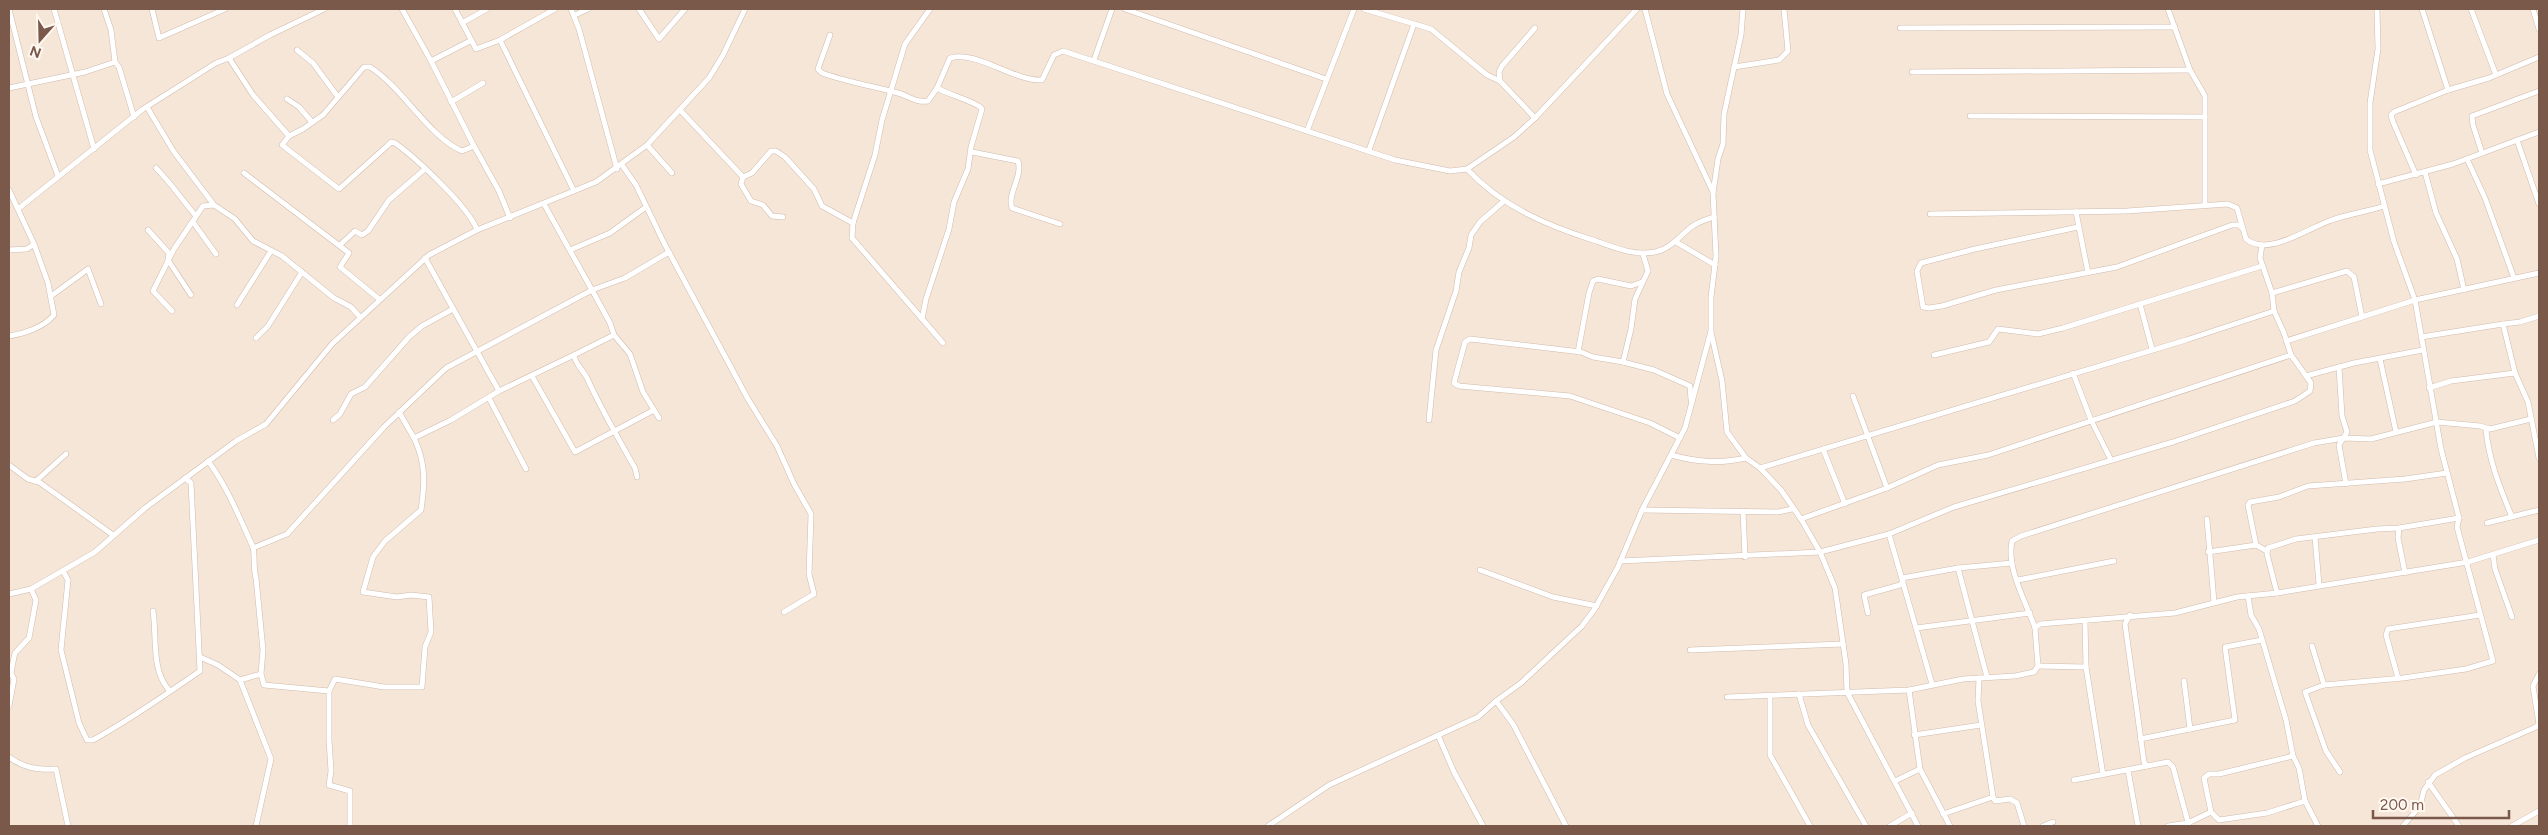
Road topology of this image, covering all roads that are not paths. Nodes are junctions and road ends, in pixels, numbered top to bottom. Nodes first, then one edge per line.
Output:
1 (9, 9) edge
2 (54, 9) edge
3 (104, 9) edge
4 (152, 9) edge
5 (225, 9) edge
6 (324, 9) edge
7 (402, 9) edge
8 (455, 9) edge
9 (487, 9) edge
10 (555, 9) edge
11 (570, 9) edge
12 (588, 9) edge
13 (639, 9) edge
14 (685, 9) edge
15 (745, 9) edge
16 (930, 9) edge
17 (1112, 9) edge
18 (1125, 9) edge
19 (1354, 9) edge
20 (1364, 9) edge
21 (1637, 9) edge
22 (1645, 9) edge
23 (1743, 9) edge
24 (1784, 9) edge
25 (2168, 9) edge
26 (2377, 9) edge
27 (2422, 9) edge
28 (2471, 9) edge
29 (2533, 9) edge
30 (575, 15) junction
31 (462, 23) junction
32 (1414, 24) junction
33 (2175, 27) junction
34 (1535, 28) dead end
35 (1900, 28) dead end
36 (2539, 29) edge
37 (830, 35) dead end
38 (500, 40) junction
39 (470, 41) junction
40 (297, 50) dead end
41 (2539, 57) edge
42 (229, 58) junction
43 (431, 60) junction
44 (1094, 60) junction
45 (116, 62) junction
46 (1734, 67) junction
47 (2190, 70) junction
48 (1912, 72) dead end
49 (72, 74) junction
50 (2496, 75) junction
51 (1326, 79) junction
52 (1500, 81) junction
53 (482, 83) dead end
54 (28, 84) junction
55 (9, 88) edge
56 (937, 88) junction
57 (2448, 90) junction
58 (891, 91) junction
59 (2539, 91) edge
60 (338, 97) junction
61 (287, 99) dead end
62 (451, 102) junction
63 (147, 107) junction
64 (680, 110) junction
65 (1970, 116) dead end
66 (134, 117) junction
67 (2206, 117) junction
68 (1535, 118) junction
69 (312, 122) junction
70 (1308, 130) junction
71 (2539, 132) edge
72 (289, 136) junction
73 (2517, 140) junction
74 (647, 145) junction
75 (474, 146) junction
76 (94, 149) junction
77 (1369, 150) junction
78 (972, 152) junction
79 (2482, 153) junction
80 (2467, 159) junction
81 (622, 165) junction
82 (156, 168) dead end
83 (1467, 168) junction
84 (425, 169) junction
85 (617, 169) junction
86 (2425, 172) junction
87 (244, 173) dead end
88 (672, 173) dead end
89 (2416, 175) junction
90 (58, 176) junction
91 (743, 177) junction
92 (2378, 184) junction
93 (9, 190) edge
94 (574, 191) junction
95 (1713, 193) junction
96 (1504, 201) junction
97 (544, 204) junction
98 (2205, 204) junction
99 (2539, 204) edge
100 (214, 205) junction
101 (2384, 206) junction
102 (646, 207) junction
103 (18, 209) junction
104 (2076, 212) junction
105 (1930, 214) dead end
106 (196, 216) junction
107 (783, 217) dead end
108 (1714, 217) junction
109 (510, 218) junction
110 (192, 222) junction
111 (853, 223) junction
112 (1060, 224) dead end
113 (2078, 227) junction
114 (2242, 228) junction
115 (148, 230) dead end
116 (477, 230) junction
117 (1676, 242) junction
118 (34, 244) junction
119 (340, 244) junction
120 (2262, 245) junction
121 (9, 250) edge
122 (570, 250) junction
123 (271, 251) junction
124 (669, 252) junction
125 (216, 254) dead end
126 (1642, 254) junction
127 (424, 258) junction
128 (168, 260) junction
129 (1715, 265) junction
130 (2262, 266) junction
131 (302, 272) junction
132 (2088, 272) junction
133 (2539, 273) edge
134 (2514, 278) junction
135 (1642, 282) junction
136 (592, 290) junction
137 (2464, 290) junction
138 (2272, 293) junction
139 (191, 294) dead end
140 (51, 296) junction
141 (379, 298) junction
142 (2415, 300) junction
143 (100, 304) dead end
144 (2140, 304) junction
145 (237, 305) dead end
146 (453, 309) junction
147 (172, 311) dead end
148 (2274, 311) junction
149 (2362, 316) junction
150 (2539, 316) edge
151 (360, 317) junction
152 (922, 319) junction
153 (2503, 324) junction
154 (1710, 332) junction
155 (614, 335) junction
156 (9, 336) edge
157 (2421, 337) junction
158 (256, 338) dead end
159 (2286, 341) junction
160 (943, 343) dead end
161 (2152, 349) junction
162 (2423, 350) junction
163 (477, 352) junction
164 (1578, 352) junction
165 (574, 354) junction
166 (1934, 355) dead end
167 (2291, 355) junction
168 (2380, 359) junction
169 (1622, 362) junction
170 (2339, 367) junction
171 (2073, 373) junction
172 (2515, 373) junction
173 (532, 376) junction
174 (2306, 376) junction
175 (2429, 388) junction
176 (498, 391) junction
177 (1852, 396) dead end
178 (489, 398) junction
179 (1692, 406) junction
180 (654, 410) junction
181 (399, 412) junction
182 (659, 418) dead end
183 (2531, 419) junction
184 (334, 420) dead end
185 (1429, 420) dead end
186 (2091, 420) junction
187 (2437, 422) junction
188 (2486, 430) junction
189 (614, 431) junction
190 (2396, 432) junction
191 (1867, 434) junction
192 (414, 438) junction
193 (1680, 438) junction
194 (2344, 438) junction
195 (1823, 449) junction
196 (66, 454) dead end
197 (1671, 455) junction
198 (1746, 458) junction
199 (2539, 458) edge
200 (2111, 460) junction
201 (208, 461) junction
202 (9, 465) edge
203 (1760, 468) junction
204 (526, 469) dead end
205 (2447, 473) junction
206 (637, 476) dead end
207 (185, 478) junction
208 (36, 481) junction
209 (2346, 484) junction
210 (1887, 488) junction
211 (1845, 504) junction
212 (1792, 509) junction
213 (1642, 510) junction
214 (2539, 510) edge
215 (1743, 511) junction
216 (2512, 517) junction
217 (2459, 518) junction
218 (1802, 519) junction
219 (2207, 519) dead end
220 (2487, 523) dead end
221 (2399, 528) junction
222 (1889, 534) junction
223 (113, 535) junction
224 (2315, 537) junction
225 (2539, 540) edge
226 (2256, 545) junction
227 (253, 548) junction
228 (2267, 550) junction
229 (1820, 552) junction
230 (2208, 552) junction
231 (2494, 555) junction
232 (1746, 557) junction
233 (1620, 561) junction
234 (2114, 561) dead end
235 (2468, 562) junction
236 (2012, 563) junction
237 (1958, 568) junction
238 (1480, 570) dead end
239 (63, 571) junction
240 (2405, 573) junction
241 (1903, 579) junction
242 (2018, 580) junction
243 (2319, 585) junction
244 (32, 589) junction
245 (2277, 592) junction
246 (9, 594) edge
247 (2248, 596) junction
248 (2214, 602) junction
249 (1597, 606) junction
250 (153, 611) dead end
251 (784, 612) dead end
252 (1868, 613) dead end
253 (2030, 613) junction
254 (2130, 615) junction
255 (2480, 615) junction
256 (2512, 617) dead end
257 (2085, 620) junction
258 (1972, 621) junction
259 (1916, 628) junction
260 (2035, 628) junction
261 (2262, 640) junction
262 (1843, 644) junction
263 (2312, 646) dead end
264 (1690, 650) dead end
265 (200, 656) junction
266 (2038, 666) junction
267 (2086, 667) junction
268 (261, 674) junction
269 (2539, 674) edge
270 (1987, 677) junction
271 (1979, 678) junction
272 (2398, 678) junction
273 (240, 680) junction
274 (2184, 681) dead end
275 (1932, 684) junction
276 (2324, 685) junction
277 (169, 690) junction
278 (1909, 690) junction
279 (330, 691) junction
280 (1847, 692) junction
281 (1799, 694) junction
282 (1770, 695) junction
283 (1727, 697) dead end
284 (1496, 701) junction
285 (9, 706) edge
286 (2539, 724) edge
287 (1981, 725) junction
288 (2190, 729) junction
289 (1438, 735) junction
290 (1914, 736) junction
291 (2140, 739) junction
292 (2293, 756) junction
293 (9, 757) edge
294 (2147, 766) junction
295 (1920, 769) junction
296 (2128, 770) junction
297 (2340, 772) dead end
298 (2103, 775) junction
299 (2074, 780) dead end
300 (1895, 781) junction
301 (2428, 782) junction
302 (1993, 798) junction
303 (2305, 801) junction
304 (2539, 811) edge
305 (2211, 812) junction
306 (1912, 813) junction
307 (1943, 814) junction
308 (2053, 822) dead end
309 (2189, 824) edge
310 (68, 826) edge
311 (256, 826) edge
312 (350, 826) edge
313 (1268, 826) edge
314 (1482, 826) edge
315 (1566, 826) edge
316 (1810, 826) edge
317 (1866, 826) edge
318 (1890, 826) edge
319 (1918, 826) edge
320 (1950, 826) edge
321 (2024, 826) edge
322 (2043, 826) edge
323 (2138, 826) edge
324 (2168, 826) edge
325 (2318, 826) edge
326 (2404, 826) edge
327 (2459, 826) edge
328 (2512, 826) edge

1 - 54 street
2 - 49 street
3 - 45 street
4 - 5 street
6 - 42 street
7 - 43 street
8 - 31 street
9 - 31 street
10 - 38 street
11 - 30 street
12 - 30 street
13 - 14 street
15 - 64 street
16 - 58 street
17 - 44 street
18 - 51 street
19 - 51 street
20 - 32 street
21 - 68 street
22 - 95 street
23 - 46 street
24 - 46 street
25 - 33 street
26 - 92 street
27 - 57 street
28 - 50 street
29 - 36 street
30 - 85 street
31 - 39 street
32 - 52 street
32 - 77 street
33 - 35 street
33 - 47 street
34 - 52 street
37 - 58 street
38 - 39 street
38 - 94 street
39 - 43 street
40 - 60 street
41 - 50 street
42 - 63 street
42 - 72 street
43 - 62 street
44 - 56 street
44 - 70 street
45 - 49 street
45 - 66 street
46 - 95 street
47 - 48 street
47 - 67 street
49 - 54 street
49 - 76 street
50 - 57 street
51 - 70 street
52 - 68 street
53 - 62 street
54 - 55 street
54 - 90 street
56 - 58 street
56 - 78 street
57 - 89 street
58 - 111 street
59 - 79 street
60 - 69 street
60 - 75 street
61 - 69 street
62 - 75 street
63 - 66 street
63 - 100 street
64 - 74 street
64 - 91 street
65 - 67 street
66 - 76 street
67 - 98 street
68 - 83 street
69 - 72 street
70 - 77 street
71 - 73 street
72 - 84 street
73 - 79 street
73 - 99 street
74 - 81 street
74 - 88 street
75 - 109 street
76 - 90 street
77 - 83 street
78 - 112 street
78 - 152 street
79 - 80 street
80 - 86 street
80 - 134 street
81 - 85 street
81 - 102 street
82 - 106 street
83 - 96 street
84 - 116 street
84 - 119 street
85 - 94 street
86 - 89 street
86 - 137 street
87 - 119 street
89 - 92 street
90 - 103 street
91 - 107 street
91 - 111 street
92 - 101 street
93 - 103 street
94 - 97 street
95 - 108 street
96 - 126 street
96 - 185 street
97 - 109 street
97 - 122 street
98 - 104 street
98 - 114 street
100 - 106 street
100 - 123 street
101 - 120 street
101 - 142 street
102 - 122 street
102 - 124 street
103 - 118 street
104 - 105 street
104 - 113 street
106 - 110 street
108 - 117 street
108 - 129 street
109 - 116 street
110 - 125 street
110 - 128 street
111 - 152 street
113 - 132 street
113 - 132 street
114 - 120 street
114 - 132 street
115 - 128 street
116 - 127 street
117 - 126 street
117 - 129 street
118 - 121 street
118 - 140 street
119 - 141 street
120 - 130 street
122 - 136 street
123 - 131 street
123 - 145 street
124 - 136 street
124 - 251 street
126 - 135 street
127 - 141 street
127 - 146 street
128 - 139 street
128 - 147 street
129 - 154 street
130 - 138 street
130 - 144 street
131 - 151 street
131 - 158 street
133 - 134 street
134 - 137 street
135 - 164 street
135 - 169 street
136 - 155 street
136 - 163 street
137 - 142 street
138 - 148 street
138 - 149 street
140 - 143 street
140 - 156 street
141 - 151 street
142 - 149 street
142 - 157 street
144 - 161 street
144 - 166 street
146 - 163 street
146 - 184 street
148 - 159 street
148 - 161 street
149 - 159 street
150 - 153 street
151 - 201 street
152 - 160 street
153 - 157 street
153 - 172 street
154 - 179 street
154 - 198 street
155 - 165 street
155 - 180 street
157 - 162 street
159 - 167 street
161 - 171 street
162 - 168 street
162 - 175 street
163 - 176 street
163 - 181 street
164 - 169 street
164 - 193 street
165 - 173 street
165 - 189 street
167 - 174 street
167 - 186 street
168 - 170 street
168 - 190 street
169 - 179 street
170 - 174 street
170 - 194 street
171 - 186 street
171 - 191 street
172 - 175 street
172 - 183 street
173 - 176 street
173 - 189 street
174 - 200 street
175 - 187 street
176 - 178 street
177 - 191 street
178 - 192 street
178 - 204 street
179 - 193 street
180 - 182 street
180 - 189 street
181 - 192 street
181 - 227 street
183 - 188 street
183 - 199 street
186 - 200 street
186 - 210 street
187 - 188 street
187 - 190 street
187 - 205 street
188 - 216 street
189 - 206 street
190 - 194 street
191 - 195 street
191 - 210 street
192 - 279 street
193 - 197 street
194 - 209 street
194 - 236 street
195 - 203 street
195 - 211 street
196 - 208 street
197 - 198 street
197 - 213 street
198 - 203 street
200 - 222 street
201 - 207 street
201 - 227 street
202 - 208 street
203 - 212 street
205 - 209 street
205 - 217 street
207 - 223 street
207 - 265 street
208 - 223 street
209 - 226 street
210 - 211 street
211 - 218 street
212 - 215 street
212 - 218 street
213 - 215 street
213 - 233 street
214 - 216 street
215 - 232 street
216 - 220 street
217 - 221 street
217 - 235 street
218 - 229 street
219 - 230 street
221 - 224 street
221 - 240 street
222 - 229 street
222 - 241 street
223 - 239 street
224 - 228 street
224 - 243 street
225 - 231 street
226 - 228 street
226 - 230 street
227 - 268 street
228 - 245 street
229 - 232 street
229 - 262 street
230 - 248 street
231 - 235 street
231 - 256 street
232 - 233 street
233 - 249 street
234 - 242 street
235 - 240 street
235 - 255 street
236 - 237 street
236 - 242 street
237 - 241 street
237 - 258 street
238 - 249 street
239 - 244 street
239 - 277 street
240 - 243 street
241 - 252 street
241 - 259 street
242 - 253 street
243 - 245 street
244 - 246 street
244 - 285 street
245 - 247 street
247 - 248 street
247 - 261 street
248 - 254 street
249 - 284 street
250 - 277 street
253 - 258 street
253 - 260 street
254 - 257 street
254 - 291 street
255 - 272 street
255 - 272 street
257 - 260 street
257 - 267 street
258 - 259 street
258 - 270 street
259 - 275 street
260 - 266 street
261 - 288 street
261 - 292 street
262 - 264 street
262 - 280 street
263 - 276 street
265 - 273 street
265 - 277 street
266 - 267 street
266 - 270 street
267 - 298 street
268 - 273 street
268 - 279 street
269 - 286 street
270 - 271 street
271 - 275 street
271 - 287 street
272 - 276 street
273 - 311 street
274 - 288 street
275 - 278 street
276 - 297 street
278 - 280 street
278 - 290 street
279 - 312 street
280 - 281 street
280 - 300 street
281 - 282 street
281 - 317 street
282 - 283 street
282 - 316 street
284 - 289 street
284 - 315 street
286 - 301 street
287 - 290 street
287 - 302 street
288 - 291 street
289 - 313 street
289 - 314 street
290 - 295 street
291 - 294 street
292 - 303 street
292 - 305 street
293 - 310 street
294 - 296 street
294 - 309 street
295 - 300 street
295 - 307 street
296 - 298 street
296 - 323 street
298 - 299 street
300 - 306 street
301 - 326 street
301 - 327 street
302 - 307 street
302 - 321 street
303 - 305 street
303 - 325 street
304 - 328 street
305 - 309 street
306 - 318 street
306 - 319 street
307 - 320 street
308 - 322 street
309 - 324 street

